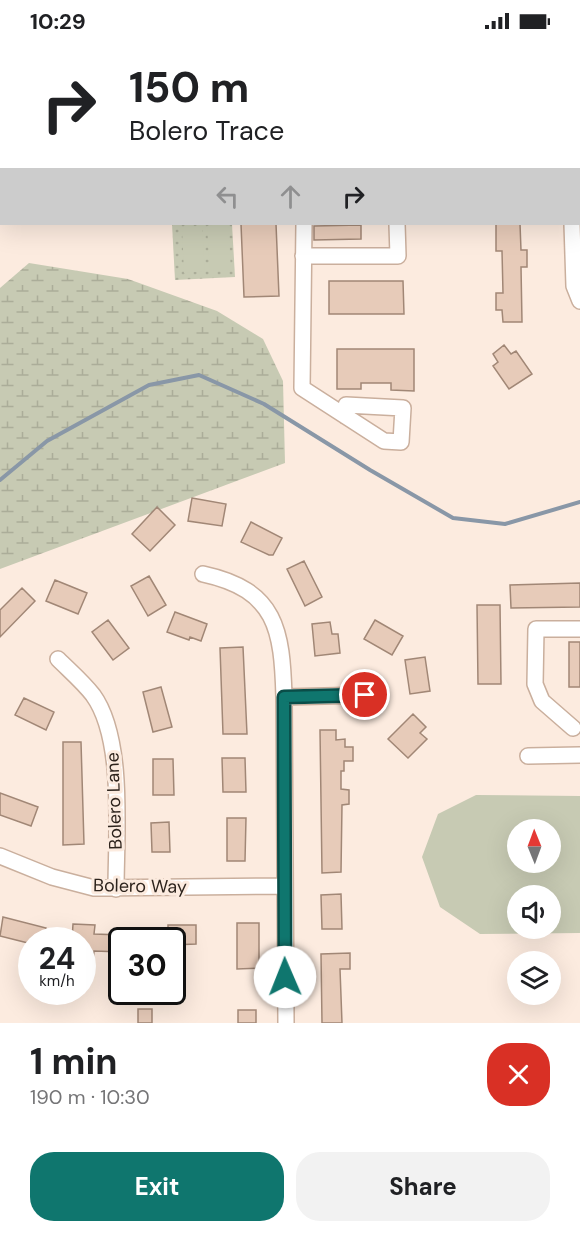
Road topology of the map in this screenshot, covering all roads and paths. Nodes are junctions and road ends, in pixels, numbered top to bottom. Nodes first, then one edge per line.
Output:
1 (304, 225) edge
2 (397, 225) edge
3 (572, 225) edge
4 (303, 256) junction
5 (580, 300) edge
6 (345, 416) dead end
7 (203, 574) dead end
8 (580, 629) edge
9 (58, 659) dead end
10 (365, 695) dead end
11 (284, 697) junction
12 (577, 728) edge
13 (577, 755) edge
14 (528, 756) dead end
15 (0, 856) edge
16 (284, 886) junction
17 (116, 889) junction
18 (286, 1023) edge

1 - 4 street
2 - 4 street
3 - 5 street
4 - 6 street
7 - 11 street
8 - 12 street
9 - 17 street, Bolero Lane
10 - 11 street
11 - 16 street
12 - 13 street
13 - 14 street
15 - 17 street, Bolero Way
16 - 17 street, Bolero Way
16 - 18 street

